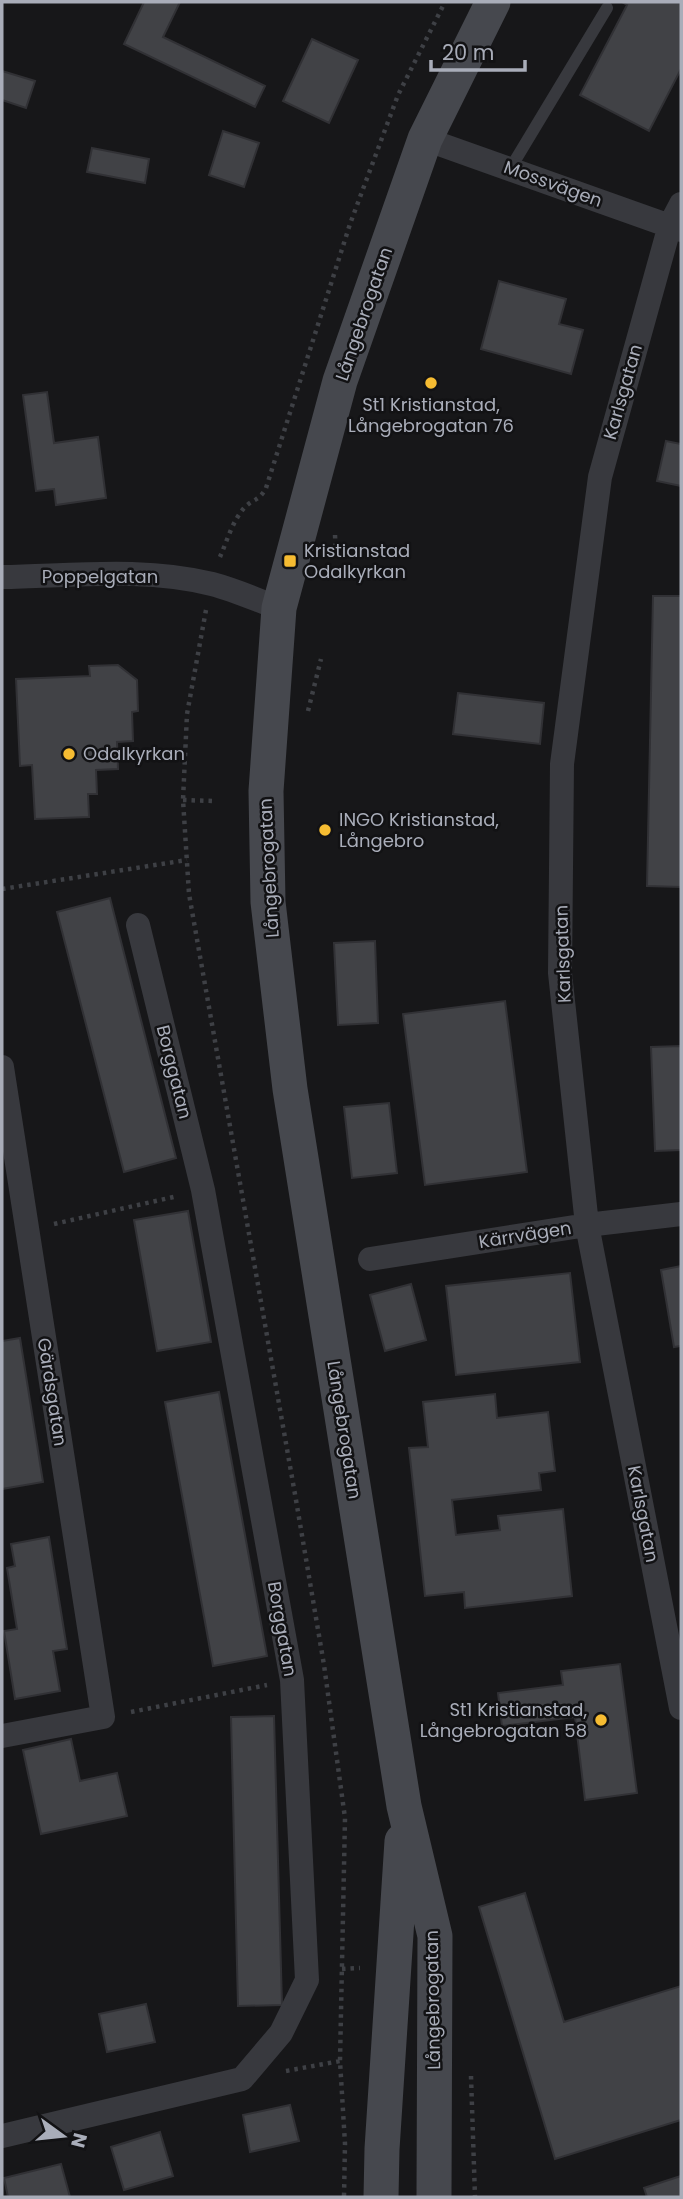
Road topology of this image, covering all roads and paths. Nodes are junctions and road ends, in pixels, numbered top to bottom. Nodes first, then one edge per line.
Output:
1 (493, 2) edge
2 (607, 8) dead end
3 (425, 139) junction
4 (510, 169) junction
5 (677, 220) edge
6 (335, 533) dead end
7 (337, 555) dead end
8 (2, 577) edge
9 (279, 608) junction
10 (183, 800) dead end
11 (213, 801) dead end
12 (187, 860) dead end
13 (2, 889) edge
14 (138, 925) dead end
15 (2, 1067) edge
16 (203, 1190) junction
17 (681, 1213) edge
18 (587, 1225) junction
19 (27, 1230) junction
20 (370, 1259) dead end
21 (292, 1680) junction
22 (681, 1708) edge
23 (103, 1717) junction
24 (2, 1735) edge
25 (404, 1806) junction
26 (342, 1969) dead end
27 (340, 2061) junction
28 (242, 2079) junction
29 (2, 2136) edge
30 (344, 2197) edge
31 (381, 2197) edge
32 (434, 2197) edge

1 - 3 main road, Långebrogatan
2 - 4 lane
3 - 4 street, Mossvägen
3 - 9 main road, Långebrogatan
4 - 5 street, Mossvägen
5 - 18 street, Karlsgatan
6 - 7 path
8 - 9 street, Poppelgatan
9 - 25 main road, Långebrogatan
10 - 11 path
12 - 13 path
14 - 16 street, Borggatan
15 - 19 street, Gärdsgatan
16 - 19 path
16 - 21 street, Borggatan
17 - 18 street, Kärrvägen
18 - 20 street, Kärrvägen
18 - 22 street, Karlsgatan
19 - 23 street, Gärdsgatan
21 - 23 path
21 - 28 street, Borggatan
23 - 24 street
25 - 31 main road, Långebrogatan
25 - 32 main road, Långebrogatan
26 - 27 path
27 - 28 path
27 - 30 path
28 - 29 street

